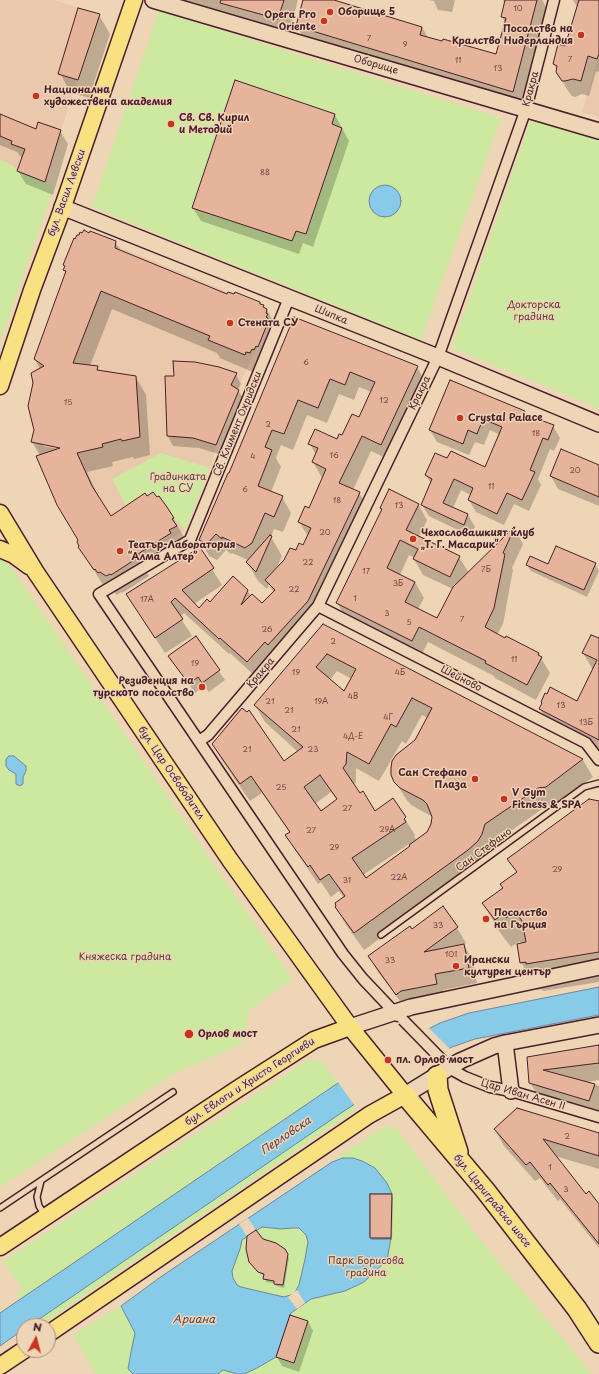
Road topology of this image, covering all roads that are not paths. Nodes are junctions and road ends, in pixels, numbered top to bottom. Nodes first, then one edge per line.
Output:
1 (134, 0) edge
2 (153, 0) edge
3 (554, 0) edge
4 (526, 109) junction
5 (599, 131) edge
6 (62, 208) junction
7 (289, 298) junction
8 (438, 357) junction
9 (0, 386) edge
10 (599, 424) edge
11 (0, 513) edge
12 (0, 549) edge
13 (35, 571) junction
14 (318, 606) junction
15 (200, 741) junction
16 (599, 760) edge
17 (599, 783) edge
18 (381, 935) dead end
19 (599, 967) edge
20 (399, 1016) junction
21 (599, 1025) edge
22 (350, 1027) junction
23 (505, 1043) junction
24 (443, 1068) junction
25 (401, 1090) junction
26 (173, 1092) dead end
27 (511, 1092) junction
28 (599, 1117) edge
29 (460, 1161) junction
30 (41, 1181) junction
31 (0, 1208) edge
32 (46, 1216) junction
33 (0, 1247) edge
34 (577, 1309) junction
35 (56, 1329) edge
36 (599, 1330) edge
37 (599, 1343) edge
38 (16, 1355) edge
39 (0, 1366) edge

1 - 6 main road, бул. Васил Левски
2 - 4 street, Оборище
3 - 4 street, Кракра
4 - 5 street, Оборище
4 - 8 street, Кракра
6 - 7 street, Шипка
6 - 9 main road, бул. Васил Левски
7 - 8 street, Шипка
7 - 15 street, Св. Климент Охридски
8 - 10 street, Шипка
8 - 14 street, Кракра
11 - 13 main road, бул. Цар Освободител
12 - 13 main road
13 - 22 main road, бул. Цар Освободител
14 - 15 street, Кракра
14 - 16 street, Шейново
15 - 20 street
17 - 18 lane, Сан Стефано
19 - 20 street, бул. Евлоги и Христо Георгиеви
20 - 22 street, бул. Евлоги и Христо Георгиеви
20 - 24 street, Цар Иван Асен II, bridge
21 - 23 street
22 - 25 main road, бул. Цар Освободител
22 - 32 main road, бул. Евлоги и Христо Георгиеви
23 - 24 street
23 - 27 street
24 - 25 street
24 - 27 street, Цар Иван Асен II
24 - 29 highway
25 - 29 highway, бул. Цариградско шосе
25 - 35 main road
26 - 30 lane
27 - 28 street, Цар Иван Асен II
29 - 34 highway, бул. Цариградско шосе
30 - 31 lane
30 - 32 lane
32 - 33 main road, бул. Евлоги и Христо Георгиеви
34 - 36 highway, бул. Цариградско шосе
34 - 37 highway, бул. Цариградско шосе
38 - 39 main road

